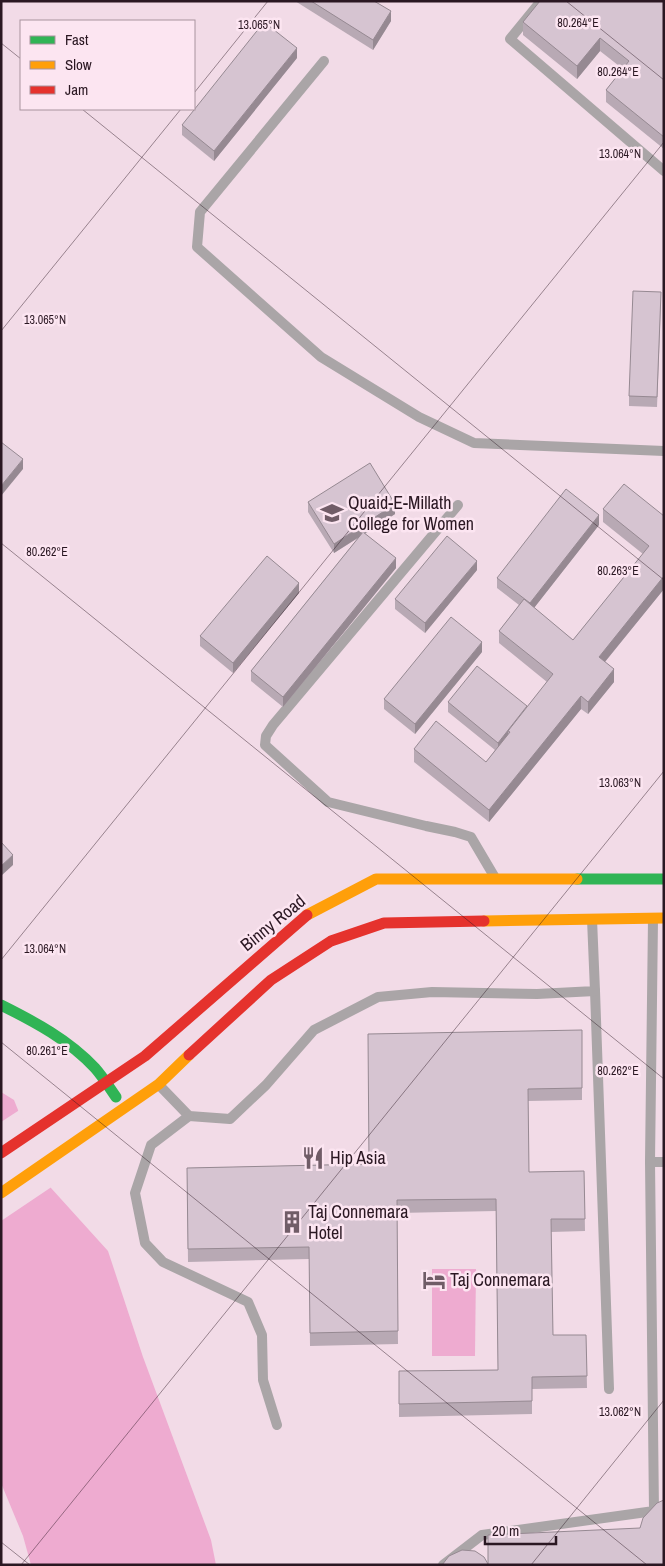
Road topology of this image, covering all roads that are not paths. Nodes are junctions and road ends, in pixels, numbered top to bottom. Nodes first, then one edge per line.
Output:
1 (541, 1) edge
2 (324, 61) dead end
3 (664, 171) edge
4 (664, 451) edge
5 (458, 505) dead end
6 (496, 879) junction
7 (664, 879) edge
8 (592, 918) junction
9 (658, 918) edge
10 (595, 991) junction
11 (1, 1005) edge
12 (106, 1082) junction
13 (159, 1084) junction
14 (124, 1109) junction
15 (189, 1116) junction
16 (1, 1153) edge
17 (650, 1162) junction
18 (664, 1162) edge
19 (1, 1192) edge
20 (609, 1389) dead end
21 (277, 1425) dead end
22 (443, 1565) edge

1 - 3 lane
2 - 4 lane
5 - 6 lane
6 - 7 main road, Binny Road
6 - 12 main road, Binny Road
8 - 9 main road
8 - 10 lane
8 - 13 main road
9 - 17 lane
10 - 15 lane
10 - 20 lane
11 - 12 main road
12 - 14 main road
12 - 16 main road, Binny Road
13 - 14 main road
13 - 15 lane
14 - 19 main road
15 - 21 lane
17 - 18 lane
17 - 22 lane

